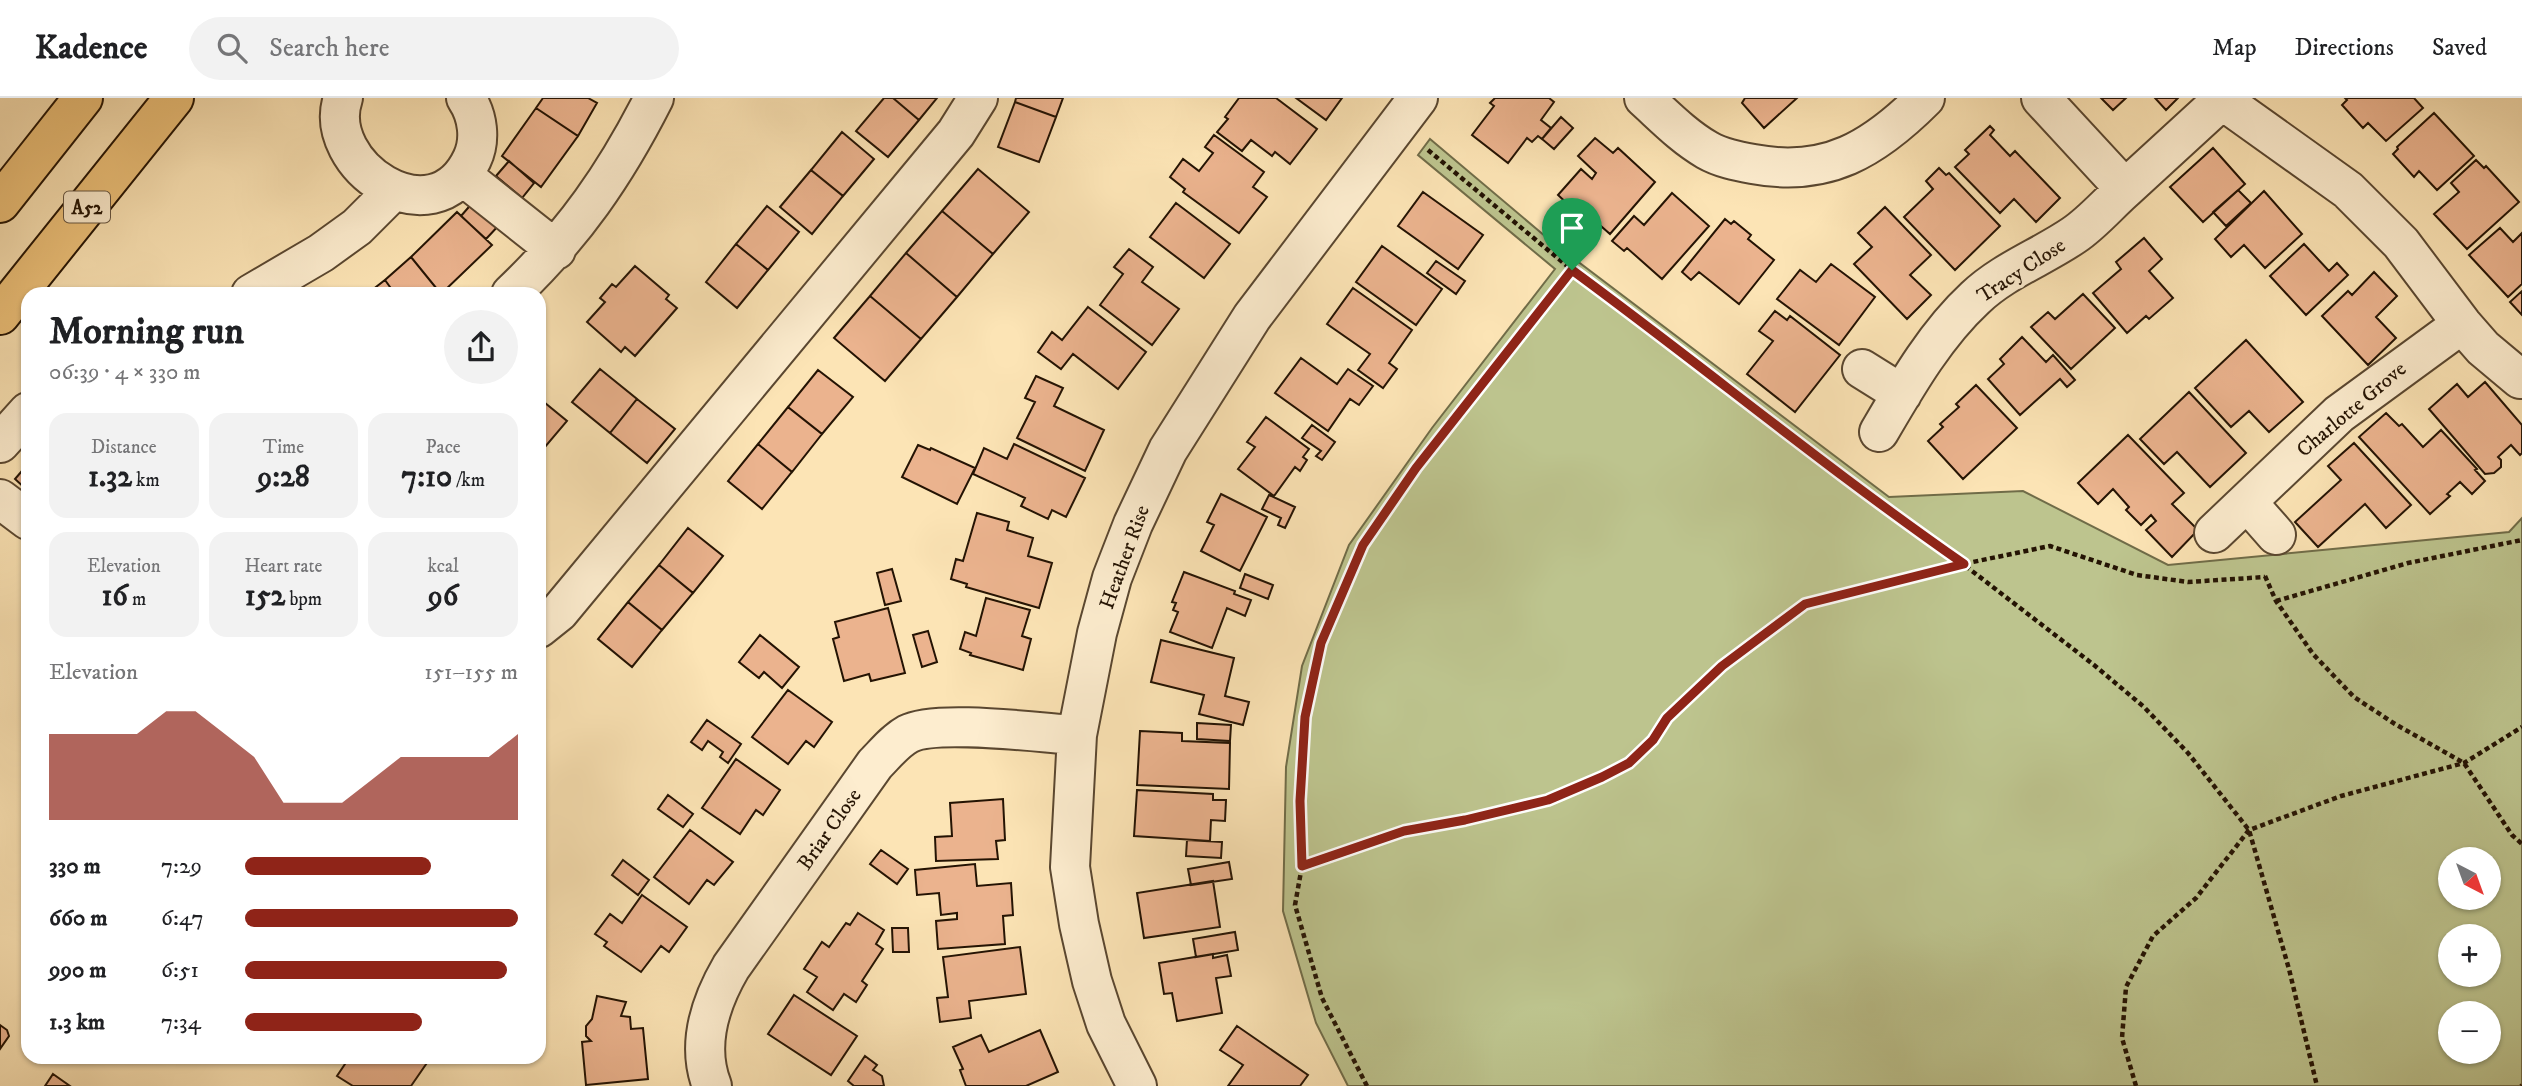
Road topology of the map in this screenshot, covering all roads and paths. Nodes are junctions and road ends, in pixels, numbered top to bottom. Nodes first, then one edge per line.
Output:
1 (83, 98) edge
2 (174, 98) edge
3 (343, 98) edge
4 (654, 98) edge
5 (978, 98) edge
6 (1418, 98) edge
7 (1644, 98) edge
8 (1925, 98) edge
9 (2041, 98) edge
10 (468, 99) edge
11 (2223, 99) edge
12 (1426, 148) dead end
13 (464, 177) junction
14 (2125, 188) junction
15 (393, 191) junction
16 (0, 202) edge
17 (556, 250) junction
18 (1572, 270) junction
19 (22, 287) edge
20 (265, 287) edge
21 (518, 287) edge
22 (21, 289) edge
23 (0, 315) edge
24 (2462, 324) junction
25 (1862, 369) dead end
26 (2520, 379) dead end
27 (1902, 394) junction
28 (21, 420) edge
29 (1879, 432) dead end
30 (0, 443) edge
31 (0, 499) edge
32 (2247, 502) junction
33 (21, 515) edge
34 (2214, 533) dead end
35 (2276, 535) joint
36 (2522, 540) edge
37 (1964, 564) junction
38 (2266, 577) junction
39 (2276, 601) junction
40 (546, 622) edge
41 (2522, 727) edge
42 (1077, 735) junction
43 (2464, 764) junction
44 (2249, 830) junction
45 (2522, 845) edge
46 (1302, 866) junction
47 (712, 1086) edge
48 (1137, 1086) edge
49 (1367, 1086) edge
50 (2136, 1086) edge
51 (2317, 1086) edge

1 - 16 highway
2 - 19 highway, A52
3 - 15 street
4 - 17 street
5 - 40 street
6 - 42 street, Heather Rise
7 - 8 street
9 - 14 street
10 - 13 street
11 - 14 street
11 - 24 street
12 - 18 path
13 - 15 street
13 - 17 street
14 - 27 street, Tracy Close
15 - 20 street
17 - 21 street
18 - 37 path
18 - 46 path
22 - 23 highway, A52
24 - 26 street
24 - 32 street, Charlotte Grove
25 - 27 street
27 - 29 street, Tracy Close
28 - 30 street
31 - 33 street
32 - 34 street, Charlotte Grove
32 - 35 street
35 - 38 path
36 - 39 path
37 - 38 path
37 - 44 path
37 - 46 path
38 - 39 path
39 - 43 path
41 - 43 path
42 - 47 street, Briar Close
42 - 48 street, Heather Rise
43 - 44 path
43 - 45 path
44 - 50 path
44 - 51 path
46 - 49 path

